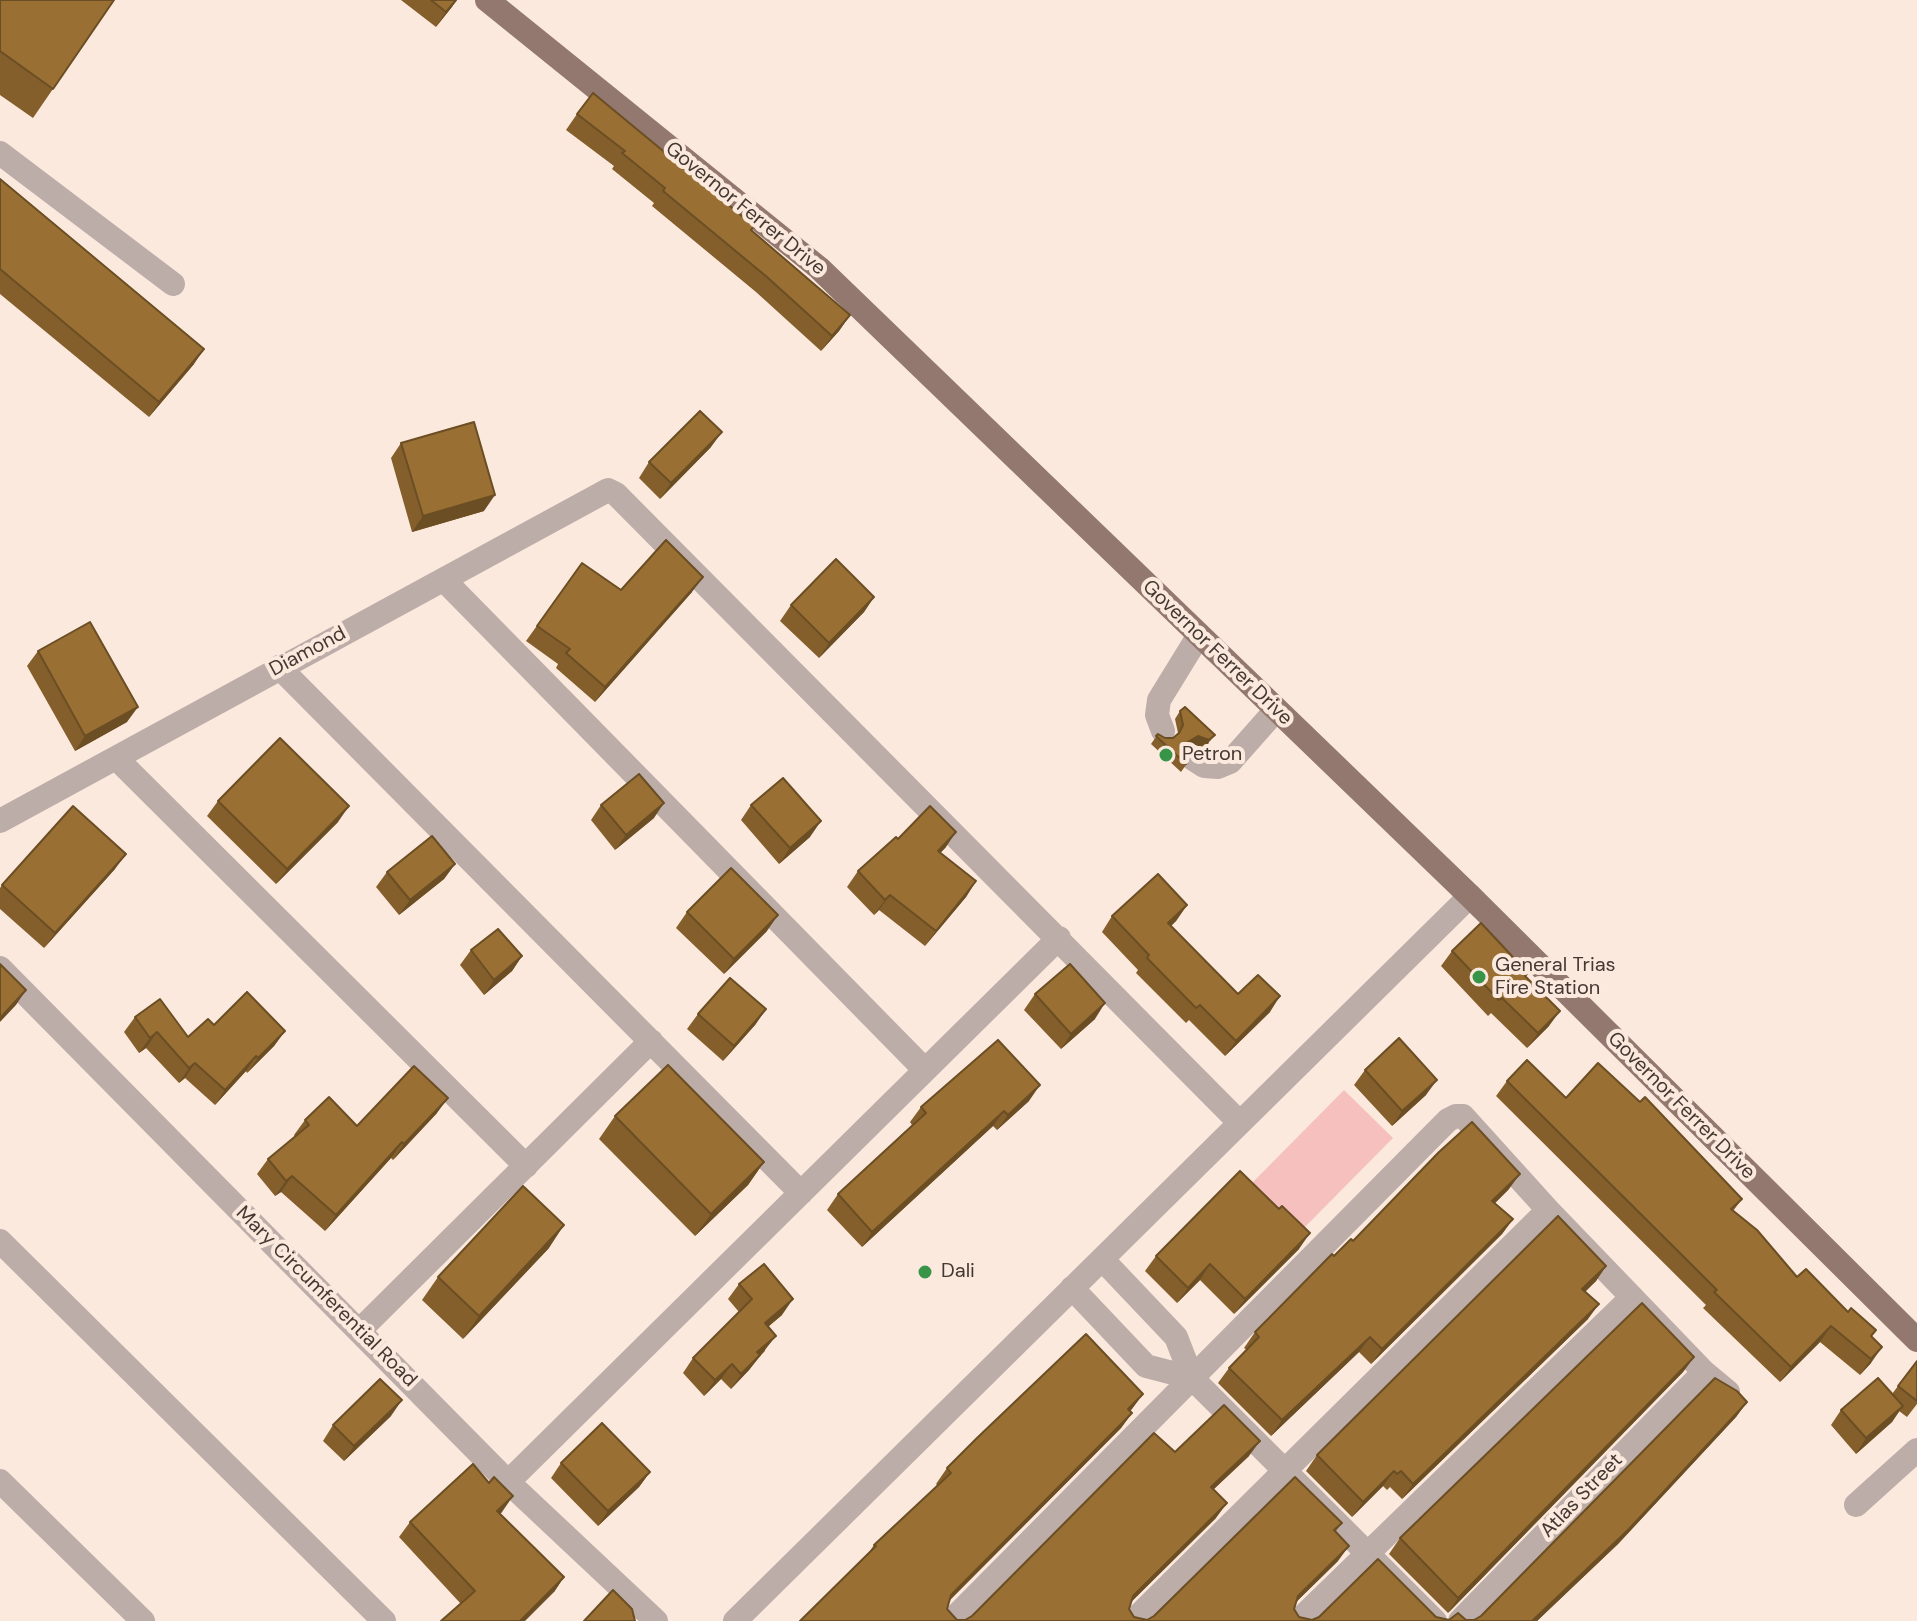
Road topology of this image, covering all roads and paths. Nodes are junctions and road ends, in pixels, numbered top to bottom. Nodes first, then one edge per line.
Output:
1 (487, 0) edge
2 (0, 153) edge
3 (173, 284) dead end
4 (444, 580) junction
5 (1199, 635) junction
6 (279, 667) junction
7 (1276, 710) junction
8 (1163, 731) dead end
9 (116, 758) junction
10 (1193, 759) dead end
11 (0, 821) edge
12 (1470, 896) junction
13 (1059, 938) junction
14 (0, 968) edge
15 (651, 1041) junction
16 (925, 1070) junction
17 (1240, 1123) junction
18 (526, 1166) junction
19 (801, 1193) junction
20 (1548, 1210) junction
21 (0, 1241) edge
22 (1102, 1259) junction
23 (1072, 1288) junction
24 (1632, 1297) junction
25 (359, 1331) junction
26 (1917, 1340) edge
27 (1704, 1372) junction
28 (1192, 1378) junction
29 (1728, 1392) edge
30 (1917, 1450) edge
31 (1285, 1471) junction
32 (0, 1481) edge
33 (508, 1482) junction
34 (1856, 1505) dead end
35 (1368, 1554) junction
36 (143, 1621) edge
37 (384, 1621) edge
38 (656, 1621) edge
39 (735, 1621) edge
40 (951, 1621) edge
41 (1133, 1621) edge
42 (1298, 1621) edge
43 (1435, 1621) edge
44 (1460, 1621) edge

1 - 5 main road, Governor Ferrer Drive
2 - 3 street
4 - 6 street, Diamond
4 - 13 street, Diamond
4 - 16 street
5 - 7 main road, Governor Ferrer Drive
5 - 8 street
6 - 9 street, Diamond
6 - 15 street
7 - 10 street
7 - 12 main road, Governor Ferrer Drive
9 - 11 street, Diamond
9 - 18 street
12 - 17 street
12 - 26 main road, Governor Ferrer Drive
13 - 16 street
13 - 17 street
14 - 25 street, Mary Circumferential Road
15 - 18 street
15 - 19 street
16 - 19 street
17 - 22 street
18 - 25 street
19 - 33 street
20 - 24 street
20 - 28 street
20 - 31 street
21 - 37 street
22 - 23 street
22 - 28 street
23 - 28 street
23 - 39 street
24 - 27 street
24 - 35 street
25 - 33 street, Mary Circumferential Road
27 - 29 street
27 - 44 street, Atlas Street
28 - 31 street
28 - 40 street
30 - 34 street
31 - 35 street
31 - 41 street
32 - 36 street
33 - 38 street, Mary Circumferential Road
35 - 42 street
35 - 43 street

